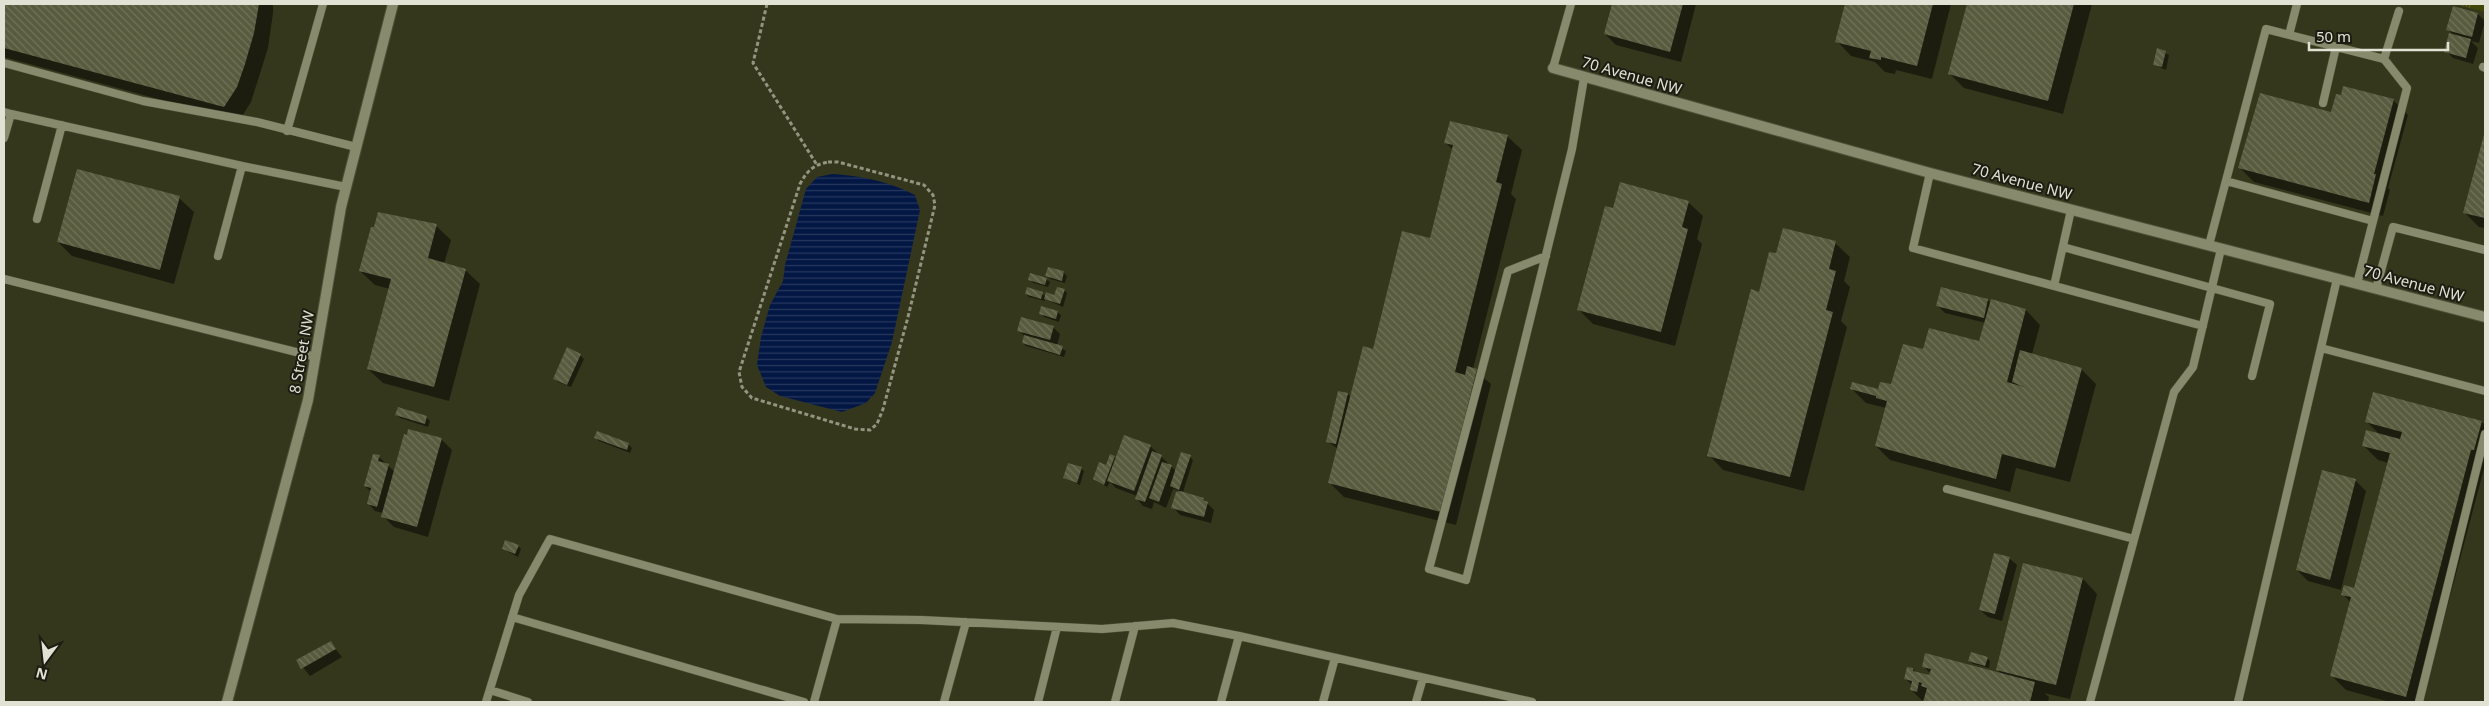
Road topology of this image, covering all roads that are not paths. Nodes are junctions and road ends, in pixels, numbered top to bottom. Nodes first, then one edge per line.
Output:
1 (323, 4) edge
2 (393, 4) edge
3 (1571, 4) edge
4 (2297, 4) edge
5 (2399, 11) dead end
6 (2289, 35) junction
7 (2336, 47) junction
8 (2384, 59) junction
9 (4, 63) edge
10 (1553, 68) joint
11 (1584, 78) junction
12 (2322, 103) dead end
13 (7, 113) edge
14 (62, 125) junction
15 (288, 131) junction
16 (4, 138) edge
17 (356, 147) junction
18 (242, 166) junction
19 (1930, 173) junction
20 (2226, 181) junction
21 (346, 187) junction
22 (2071, 210) junction
23 (37, 219) dead end
24 (2373, 221) junction
25 (2209, 245) junction
26 (2063, 247) junction
27 (2221, 249) junction
28 (2485, 250) edge
29 (218, 256) dead end
30 (1546, 256) junction
31 (4, 279) edge
32 (2337, 279) junction
33 (2357, 284) junction
34 (2054, 286) junction
35 (2212, 288) junction
36 (2376, 289) junction
37 (2485, 317) edge
38 (2203, 326) junction
39 (2320, 348) junction
40 (316, 357) junction
41 (2252, 376) dead end
42 (2485, 391) edge
43 (2485, 434) edge
44 (1947, 489) dead end
45 (2134, 538) junction
46 (512, 617) junction
47 (837, 619) junction
48 (966, 622) junction
49 (1135, 626) junction
50 (1057, 627) junction
51 (1238, 636) junction
52 (1335, 658) junction
53 (1423, 678) junction
54 (490, 690) junction
55 (1511, 700) edge
56 (227, 702) edge
57 (486, 702) edge
58 (528, 702) edge
59 (804, 702) edge
60 (814, 702) edge
61 (944, 702) edge
62 (1038, 702) edge
63 (1115, 702) edge
64 (1221, 702) edge
65 (1323, 702) edge
66 (1416, 702) edge
67 (1532, 702) edge
68 (2090, 702) edge
69 (2238, 702) edge
70 (2419, 702) edge

1 - 15 lane
2 - 17 street, 8 Street NW
3 - 10 lane
4 - 6 lane
5 - 8 lane
6 - 7 lane
6 - 20 lane
7 - 8 lane
7 - 12 lane
8 - 24 lane
9 - 15 lane
10 - 11 street, 70 Avenue NW
11 - 19 street, 70 Avenue NW
11 - 30 lane
13 - 14 lane
13 - 16 lane
14 - 18 lane
14 - 23 lane
15 - 17 lane
17 - 21 street, 8 Street NW
18 - 21 lane
18 - 29 lane
19 - 22 street, 70 Avenue NW
19 - 34 lane
20 - 24 lane
20 - 25 lane
21 - 40 street, 8 Street NW
22 - 25 street, 70 Avenue NW
22 - 26 lane
24 - 33 lane
25 - 27 street, 70 Avenue NW
26 - 34 lane
26 - 35 lane
27 - 32 street, 70 Avenue NW
27 - 35 lane
28 - 36 lane
30 - 30 lane
31 - 40 lane
32 - 33 street, 70 Avenue NW
32 - 39 lane
33 - 36 street, 70 Avenue NW
34 - 38 lane
35 - 38 lane
35 - 41 lane
36 - 37 street, 70 Avenue NW
38 - 45 lane
39 - 42 lane
39 - 69 lane
40 - 56 street, 8 Street NW
43 - 70 lane
44 - 45 lane
45 - 68 lane
46 - 47 lane
46 - 54 lane
46 - 59 lane
47 - 48 lane
47 - 60 lane
48 - 50 lane
48 - 61 lane
49 - 50 lane
49 - 51 lane
49 - 63 lane
50 - 62 lane
51 - 52 lane
51 - 64 lane
52 - 53 lane
52 - 65 lane
53 - 55 lane
53 - 66 lane
54 - 57 lane
54 - 58 lane
55 - 67 lane

